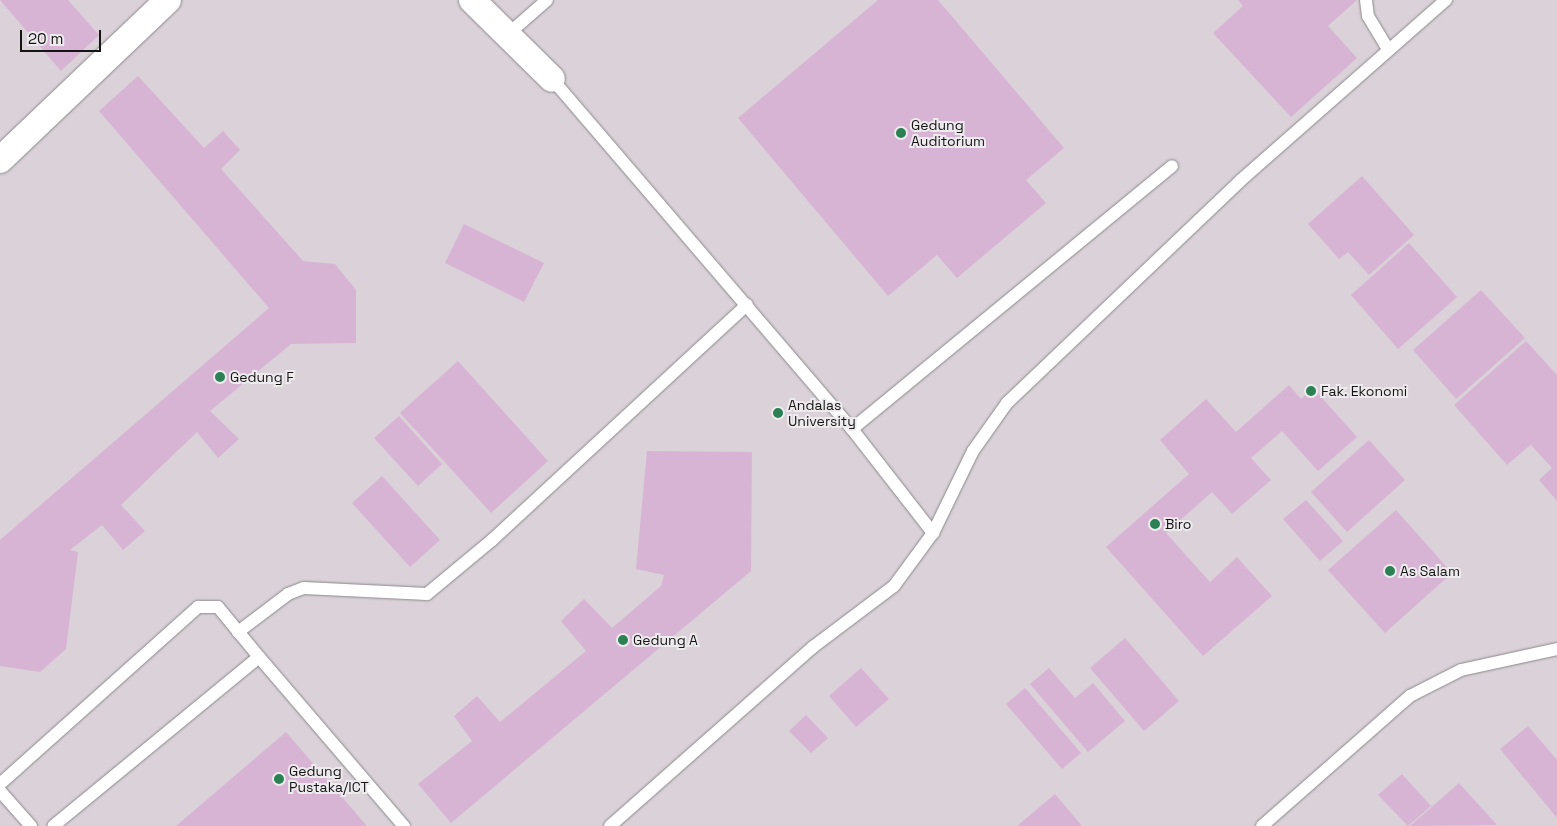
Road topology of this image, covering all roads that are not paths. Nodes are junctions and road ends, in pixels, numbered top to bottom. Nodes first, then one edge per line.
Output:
1 (168, 0) edge
2 (472, 0) edge
3 (547, 0) edge
4 (1366, 0) edge
5 (1446, 0) edge
6 (507, 35) junction
7 (1388, 49) junction
8 (552, 79) joint
9 (0, 160) edge
10 (1172, 166) dead end
11 (747, 305) junction
12 (852, 429) junction
13 (933, 533) junction
14 (238, 632) junction
15 (1557, 649) edge
16 (259, 657) junction
17 (0, 784) edge
18 (0, 791) edge
19 (31, 826) edge
20 (53, 826) edge
21 (404, 826) edge
22 (610, 826) edge
23 (1262, 826) edge

1 - 9 street
2 - 6 street
3 - 6 lane
4 - 7 lane
5 - 7 lane
6 - 8 street
7 - 13 lane
8 - 11 lane
10 - 12 lane
11 - 12 lane
11 - 14 lane
12 - 13 lane
13 - 22 lane
14 - 16 lane
14 - 17 lane
15 - 23 lane
16 - 20 lane
16 - 21 lane
18 - 19 lane

